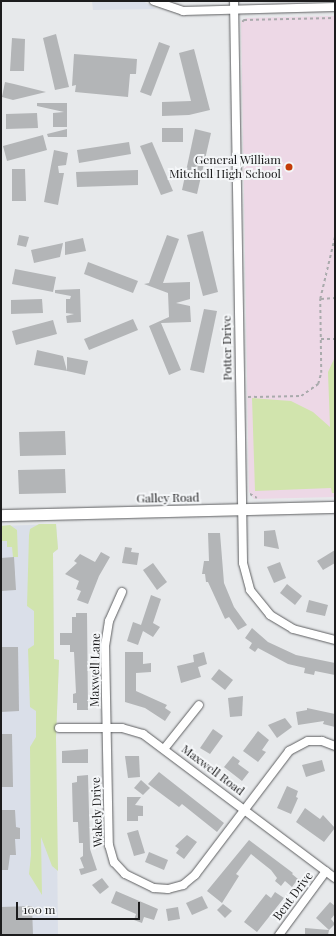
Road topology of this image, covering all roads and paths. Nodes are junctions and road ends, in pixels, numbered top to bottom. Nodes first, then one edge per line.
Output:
1 (154, 1) edge
2 (234, 5) edge
3 (335, 7) edge
4 (335, 18) edge
5 (242, 22) dead end
6 (335, 236) edge
7 (332, 248) junction
8 (335, 249) edge
9 (320, 298) junction
10 (335, 298) edge
11 (321, 339) junction
12 (335, 339) edge
13 (248, 397) dead end
14 (250, 495) dead end
15 (263, 498) dead end
16 (335, 507) edge
17 (241, 509) junction
18 (1, 515) edge
19 (122, 592) dead end
20 (335, 640) edge
21 (199, 705) dead end
22 (58, 728) dead end
23 (106, 728) junction
24 (335, 746) edge
25 (164, 749) junction
26 (245, 810) junction
27 (326, 871) junction
28 (335, 878) edge
29 (279, 935) edge

1 - 2 street
2 - 3 street
2 - 17 street, Potter Drive
4 - 5 path
6 - 7 path
7 - 8 path
7 - 9 path
9 - 10 path
9 - 11 path
11 - 12 path
11 - 13 path
14 - 15 path
16 - 17 main road, Galley Road
17 - 18 main road, Galley Road
17 - 20 street, Potter Drive
19 - 23 street, Maxwell Lane
21 - 25 street
22 - 23 street, Maxwell Road
23 - 25 street, Maxwell Road
23 - 26 street, Wakely Drive
24 - 26 street, Wakely Drive
25 - 26 street, Maxwell Road
26 - 27 street, Maxwell Road
27 - 28 street, Maxwell Road
27 - 29 street, Bent Drive

